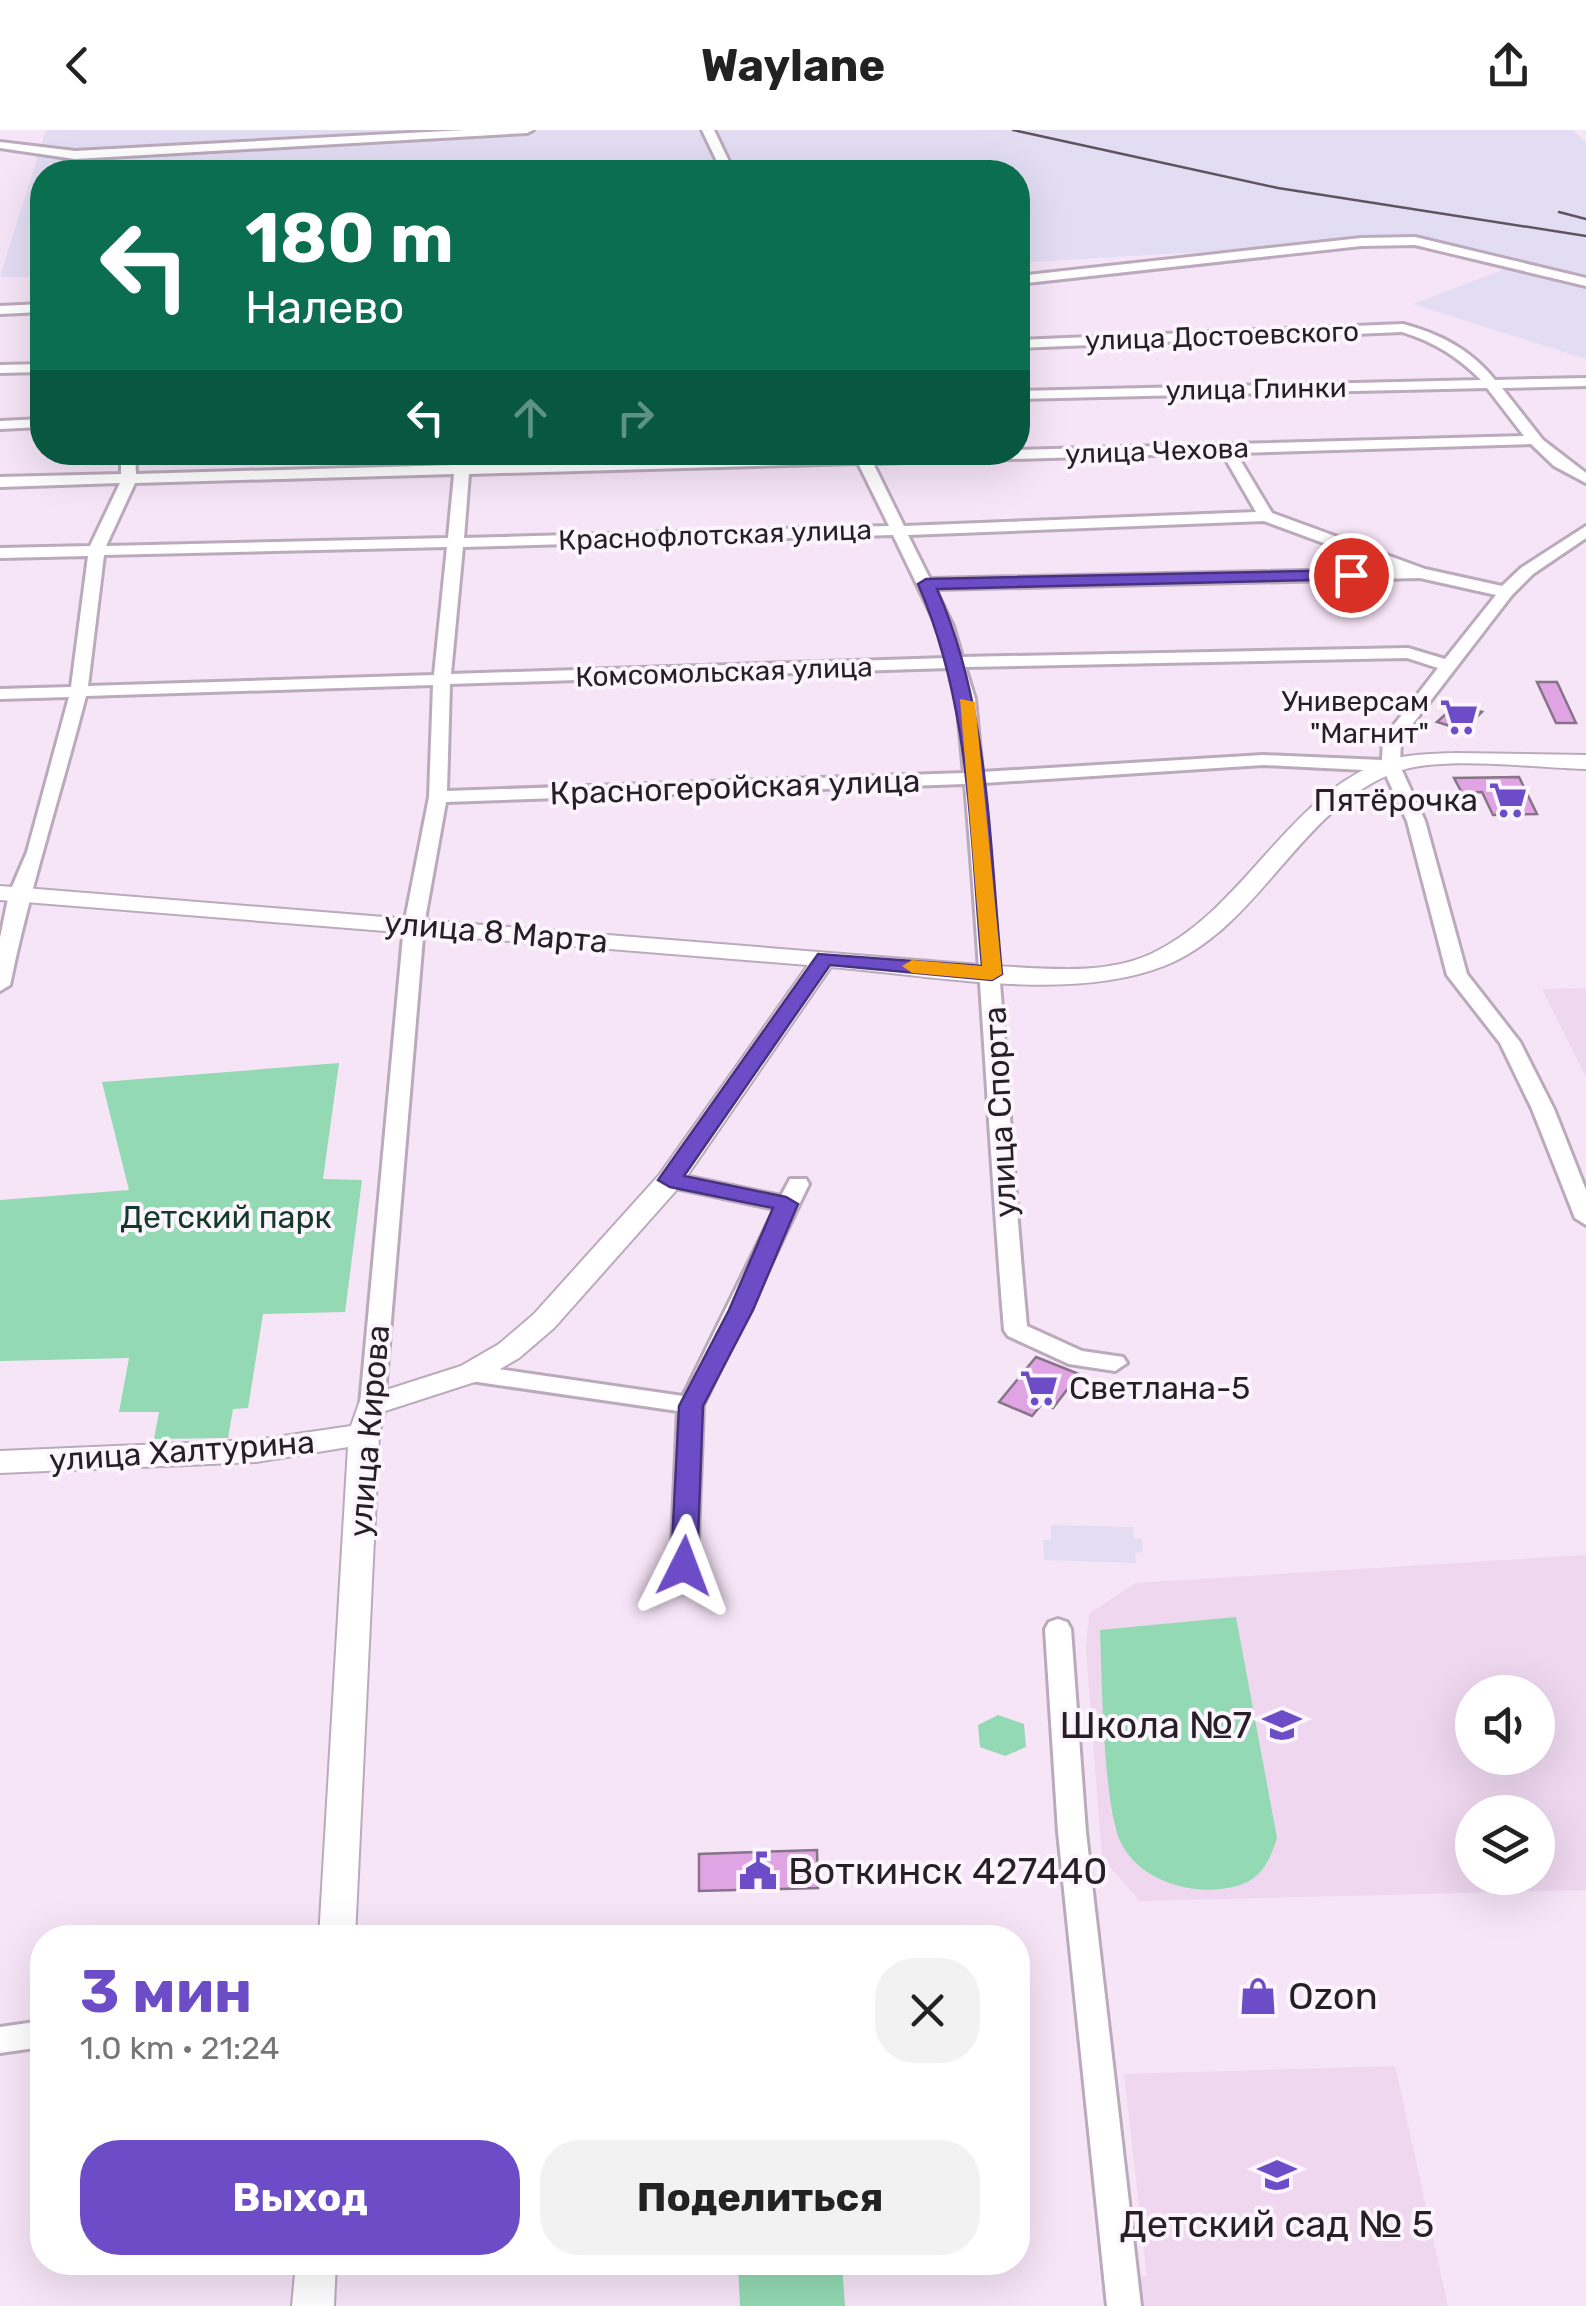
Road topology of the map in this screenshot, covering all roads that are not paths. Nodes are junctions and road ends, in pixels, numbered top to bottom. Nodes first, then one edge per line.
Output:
1 (527, 130) edge
2 (708, 130) edge
3 (0, 145) edge
4 (722, 160) edge
5 (1030, 279) edge
6 (1586, 282) edge
7 (30, 309) edge
8 (0, 310) edge
9 (1030, 344) edge
10 (30, 368) edge
11 (0, 369) edge
12 (1586, 382) edge
13 (1494, 384) junction
14 (1030, 395) edge
15 (30, 424) edge
16 (0, 425) edge
17 (1534, 440) junction
18 (1227, 448) junction
19 (1030, 452) edge
20 (128, 465) edge
21 (401, 465) edge
22 (464, 465) edge
23 (867, 465) edge
24 (129, 478) junction
25 (1586, 479) edge
26 (0, 482) edge
27 (1266, 516) junction
28 (900, 529) junction
29 (1586, 531) edge
30 (456, 543) junction
31 (98, 550) junction
32 (0, 553) edge
33 (1420, 573) junction
34 (926, 584) junction
35 (1506, 592) junction
36 (958, 663) junction
37 (1446, 665) junction
38 (442, 682) junction
39 (78, 692) junction
40 (0, 694) edge
41 (1586, 762) edge
42 (1391, 766) junction
43 (976, 777) junction
44 (438, 797) junction
45 (10, 893) edge
46 (414, 925) junction
47 (825, 959) junction
48 (992, 974) junction
49 (0, 986) edge
50 (670, 1180) junction
51 (1586, 1218) edge
52 (1115, 1363) dead end
53 (471, 1373) junction
54 (691, 1406) junction
55 (368, 1419) junction
56 (0, 1462) edge
57 (684, 1566) dead end
58 (1058, 1630) dead end
59 (338, 1925) edge
60 (30, 2036) edge
61 (0, 2040) edge
62 (315, 2275) edge
63 (313, 2306) edge
64 (1124, 2306) edge

1 - 3 street
2 - 4 street
5 - 6 street
7 - 8 street
9 - 13 street, улица Достоевского
10 - 11 street
12 - 13 street, улица Глинки
13 - 14 street, улица Глинки
13 - 17 street
15 - 16 street
17 - 18 street, улица Чехова
17 - 25 street
18 - 19 street, улица Чехова
18 - 27 street
20 - 24 street
21 - 24 street, улица Чехова
22 - 30 street, улица Кирова
23 - 28 street, улица Спорта
24 - 26 street, улица Чехова
24 - 31 street
27 - 28 street, Краснофлотская улица
27 - 33 street, Краснофлотская улица
28 - 30 street, Краснофлотская улица
28 - 34 street, улица Спорта
29 - 35 street
30 - 31 street, Краснофлотская улица
30 - 38 street, улица Кирова
31 - 32 street, Краснофлотская улица
31 - 39 street
33 - 34 street
33 - 35 street
34 - 36 street, улица Спорта
35 - 37 street
36 - 37 street, Комсомольская улица
36 - 38 street, Комсомольская улица
36 - 43 street, улица Спорта
37 - 42 street
38 - 39 street, Комсомольская улица
38 - 44 street, улица Кирова
39 - 40 street, Комсомольская улица
39 - 45 street
41 - 42 main road
42 - 43 street, Красногеройская улица
42 - 48 main road, улица 8 Марта
42 - 51 street
43 - 44 street, Красногеройская улица
43 - 48 street, улица Спорта
44 - 46 street, улица Кирова
45 - 46 main road, улица 8 Марта
45 - 49 street
46 - 47 main road, улица 8 Марта
46 - 55 street, улица Кирова
47 - 48 main road, улица 8 Марта
47 - 50 main road, улица Халтурина
48 - 52 street, улица Спорта
50 - 53 main road, улица Халтурина
50 - 54 street
53 - 54 street
53 - 55 main road, улица Халтурина
54 - 57 street
55 - 56 main road, улица Халтурина
55 - 59 main road, улица Кирова
58 - 64 street
60 - 61 street
62 - 63 main road

